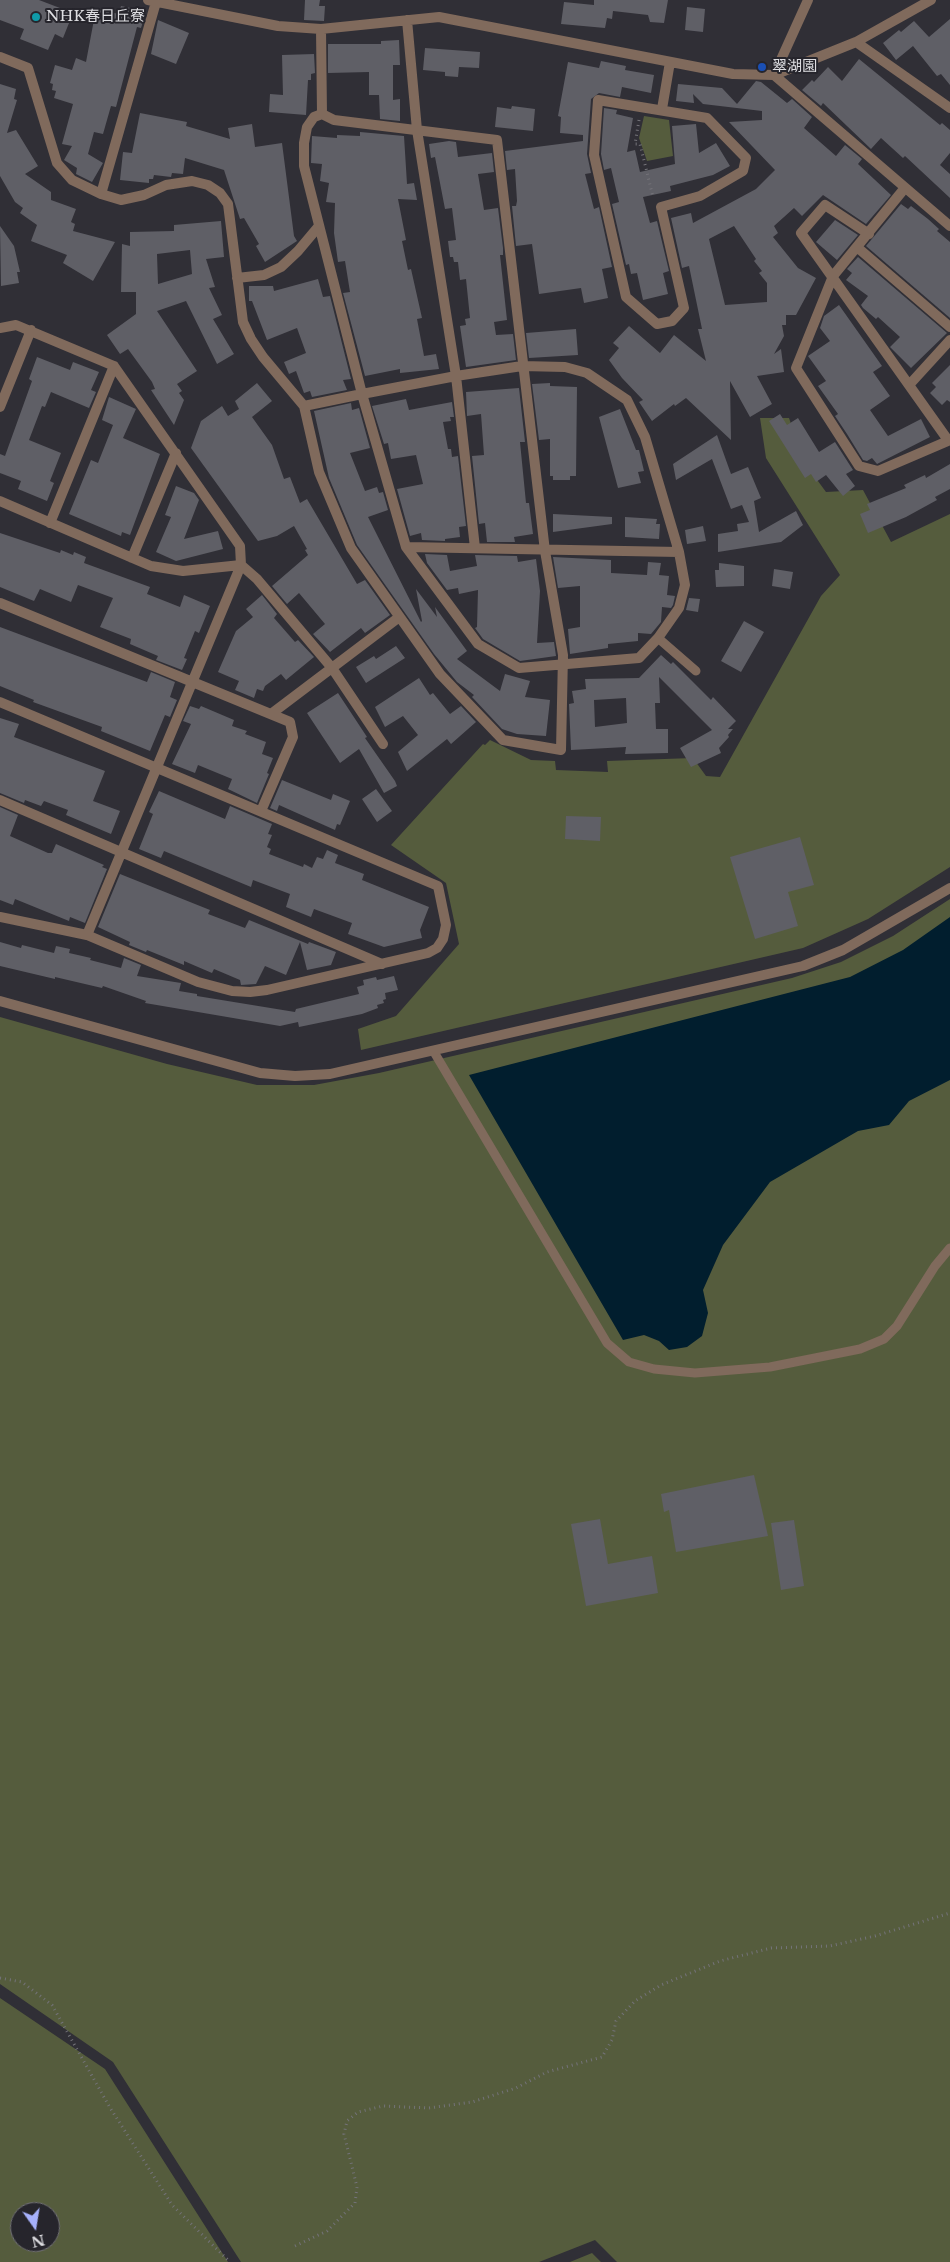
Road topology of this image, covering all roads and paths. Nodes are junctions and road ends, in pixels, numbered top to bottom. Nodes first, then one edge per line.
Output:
1 (808, 0) edge
2 (931, 0) edge
3 (152, 1) edge
4 (407, 20) junction
5 (321, 29) junction
6 (856, 42) junction
7 (0, 58) edge
8 (670, 62) junction
9 (774, 75) junction
10 (641, 107) junction
11 (950, 108) edge
12 (662, 109) junction
13 (322, 114) junction
14 (417, 130) junction
15 (904, 189) junction
16 (101, 194) junction
17 (654, 201) dead end
18 (319, 226) junction
19 (950, 226) edge
20 (869, 234) junction
21 (858, 248) junction
22 (833, 276) junction
23 (237, 278) junction
24 (950, 327) edge
25 (0, 328) edge
26 (32, 330) junction
27 (950, 340) edge
28 (114, 366) junction
29 (522, 366) junction
30 (456, 376) junction
31 (910, 384) junction
32 (362, 394) junction
33 (304, 406) junction
34 (0, 407) edge
35 (949, 440) edge
36 (176, 453) junction
37 (0, 501) edge
38 (50, 523) junction
39 (406, 547) junction
40 (475, 548) junction
41 (545, 551) junction
42 (679, 552) junction
43 (132, 558) junction
44 (241, 564) junction
45 (0, 603) edge
46 (398, 618) junction
47 (658, 638) junction
48 (562, 666) junction
49 (332, 668) junction
50 (696, 671) dead end
51 (193, 684) junction
52 (0, 702) edge
53 (271, 714) junction
54 (383, 744) dead end
55 (157, 767) junction
56 (0, 800) edge
57 (261, 811) junction
58 (123, 852) junction
59 (950, 888) edge
60 (0, 917) edge
61 (87, 935) junction
62 (382, 964) junction
63 (0, 1001) edge
64 (434, 1052) junction
65 (950, 1248) edge
66 (950, 1913) edge
67 (0, 1978) edge
68 (295, 2246) dead end
69 (230, 2262) edge

1 - 9 street
2 - 6 street
3 - 5 street
3 - 16 street
4 - 5 street
4 - 8 street
4 - 14 street
5 - 13 street
6 - 9 street
6 - 11 street
7 - 16 street
8 - 9 street
8 - 12 street
9 - 15 street
10 - 12 street
10 - 12 street
10 - 17 path
13 - 14 street
13 - 18 street
14 - 29 street
14 - 30 street
15 - 19 street
15 - 20 street
16 - 23 street
18 - 23 street
18 - 32 street
20 - 21 street
20 - 22 street
21 - 22 street
21 - 24 street
22 - 31 street
22 - 35 street
23 - 33 street
25 - 26 street
26 - 28 street
26 - 34 street
27 - 31 street
28 - 36 street
28 - 38 street
29 - 30 street
29 - 41 street
29 - 42 street
30 - 32 street
30 - 40 street
31 - 35 street
32 - 33 street
32 - 39 street
33 - 46 street
36 - 43 street
36 - 44 street
37 - 38 street
38 - 43 street
39 - 40 street
39 - 48 street
40 - 41 street
41 - 42 street
41 - 48 street
42 - 47 street
43 - 44 street
44 - 49 street
44 - 51 street
45 - 51 street
46 - 48 street
46 - 49 street
47 - 48 street
47 - 50 lane
49 - 53 street
49 - 54 street
51 - 53 street
51 - 55 street
52 - 55 street
53 - 57 street
55 - 57 street
55 - 58 street
56 - 58 street
57 - 62 street
58 - 61 street
58 - 62 street
59 - 64 street
60 - 61 street
61 - 62 street
63 - 64 street
64 - 65 lane
66 - 68 path
67 - 69 path

